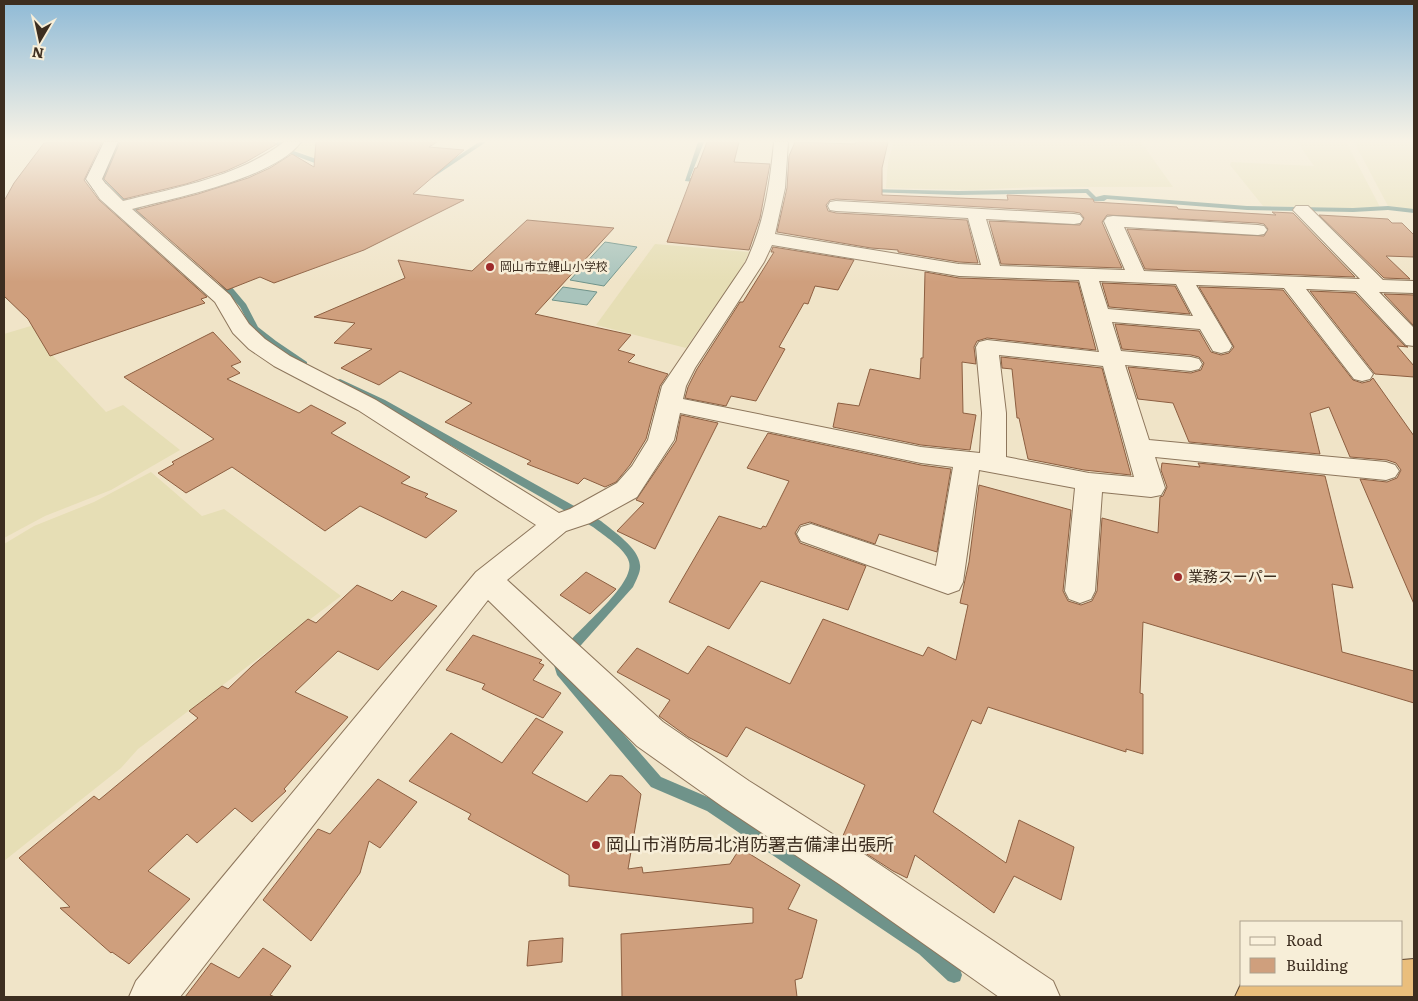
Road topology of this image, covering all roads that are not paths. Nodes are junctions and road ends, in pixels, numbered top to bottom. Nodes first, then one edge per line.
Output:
1 (101, 189) edge
2 (186, 189) edge
3 (777, 189) edge
4 (836, 206) dead end
5 (120, 207) junction
6 (1302, 210) dead end
7 (975, 213) junction
8 (1074, 219) dead end
9 (1258, 230) dead end
10 (765, 238) junction
11 (992, 271) junction
12 (1087, 275) junction
13 (1137, 276) junction
14 (1182, 278) junction
15 (1290, 282) junction
16 (1370, 285) junction
17 (1414, 287) edge
18 (1100, 315) junction
19 (1208, 323) junction
20 (1414, 340) edge
21 (1221, 346) dead end
22 (1113, 359) junction
23 (1191, 364) dead end
24 (1362, 374) dead end
25 (669, 404) junction
26 (1139, 448) junction
27 (980, 462) junction
28 (1386, 471) dead end
29 (1088, 482) junction
30 (556, 524) junction
31 (810, 534) dead end
32 (487, 580) junction
33 (1080, 591) dead end
34 (1365, 986) edge
35 (152, 997) edge
36 (1037, 997) edge
37 (1258, 997) edge

1 - 5 street
2 - 5 street
3 - 10 street
4 - 7 street
5 - 30 street
6 - 16 street
7 - 8 street
7 - 11 street
9 - 13 street
10 - 11 street
10 - 25 street
11 - 12 street
12 - 13 street
12 - 18 street
13 - 14 street
14 - 15 street
14 - 19 street
15 - 16 street
15 - 24 street
16 - 17 street
16 - 20 street
18 - 19 street
18 - 22 street
19 - 21 street
22 - 23 street
22 - 26 street
22 - 27 street
25 - 27 street
25 - 30 street
26 - 28 street
26 - 29 street
27 - 29 street
27 - 31 street
29 - 33 street
30 - 32 street
32 - 35 street
32 - 36 street
34 - 37 highway

